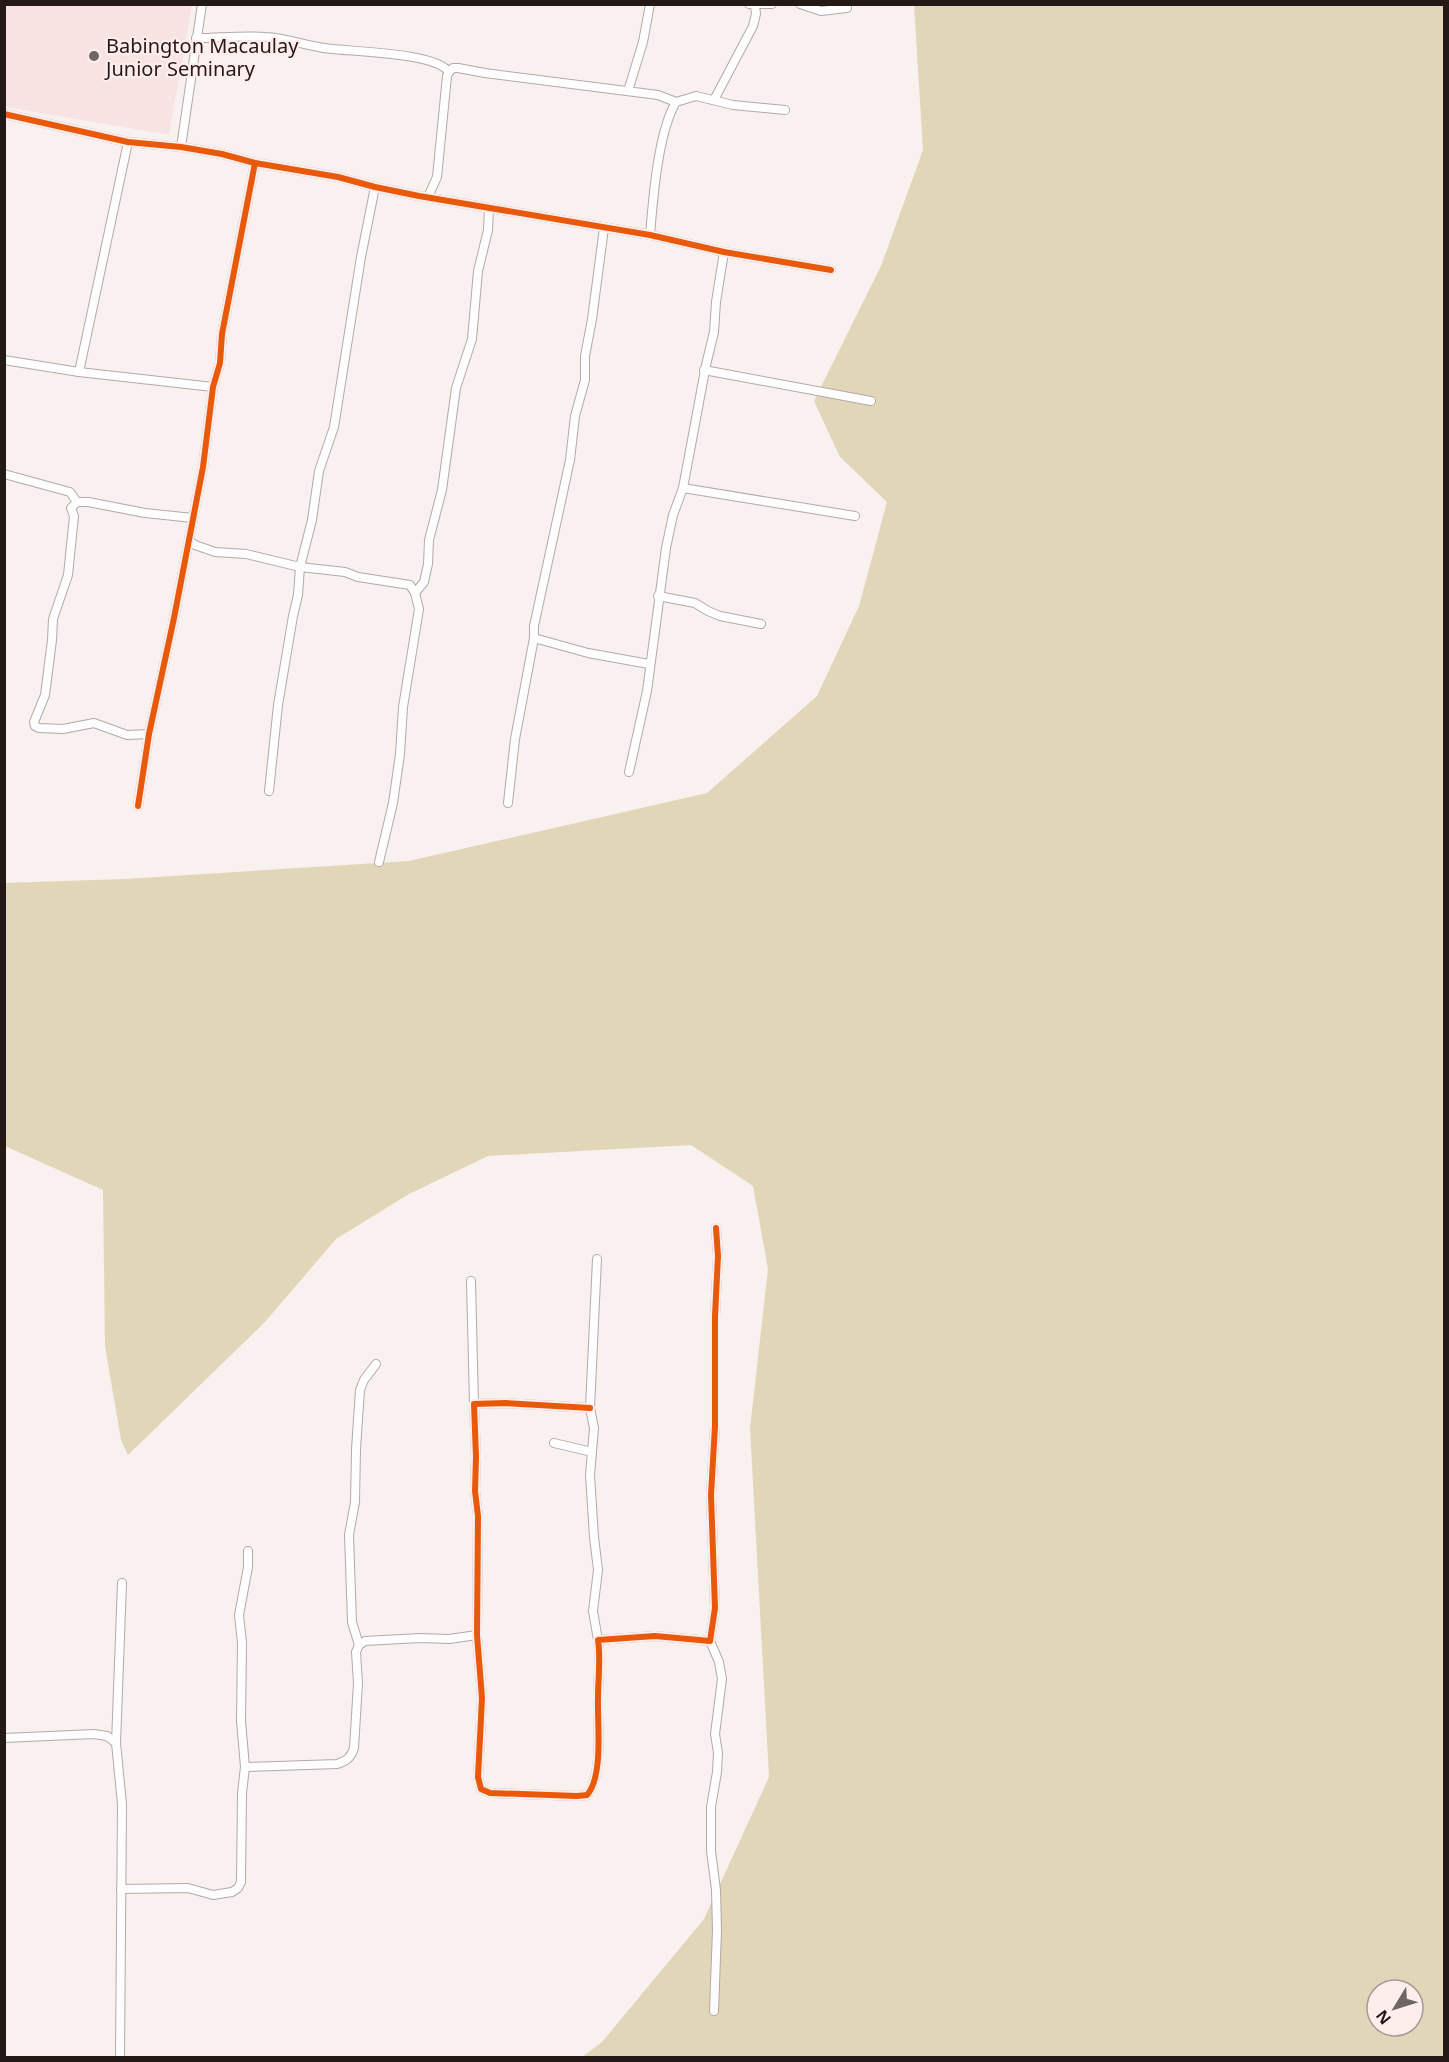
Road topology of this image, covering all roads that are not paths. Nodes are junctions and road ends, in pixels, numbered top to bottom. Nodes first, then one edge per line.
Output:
1 (201, 4) edge
2 (650, 4) edge
3 (772, 4) edge
4 (800, 4) edge
5 (752, 5) edge
6 (847, 8) dead end
7 (196, 38) junction
8 (448, 72) junction
9 (628, 91) junction
10 (714, 100) junction
11 (675, 102) junction
12 (785, 110) dead end
13 (4, 114) edge
14 (128, 142) junction
15 (181, 147) junction
16 (255, 163) junction
17 (375, 187) junction
18 (428, 197) junction
19 (489, 208) junction
20 (604, 228) junction
21 (650, 235) junction
22 (724, 252) junction
23 (831, 270) dead end
24 (4, 360) edge
25 (705, 370) junction
26 (79, 372) junction
27 (213, 387) junction
28 (871, 401) dead end
29 (4, 474) edge
30 (683, 488) junction
31 (77, 502) junction
32 (855, 516) dead end
33 (193, 518) junction
34 (189, 540) junction
35 (300, 567) junction
36 (415, 593) junction
37 (658, 596) junction
38 (761, 624) dead end
39 (534, 638) junction
40 (649, 664) junction
41 (149, 734) junction
42 (629, 772) dead end
43 (269, 791) dead end
44 (507, 803) dead end
45 (138, 806) dead end
46 (379, 862) dead end
47 (716, 1228) dead end
48 (597, 1259) dead end
49 (471, 1281) dead end
50 (376, 1364) dead end
51 (474, 1404) junction
52 (590, 1408) junction
53 (554, 1443) dead end
54 (592, 1452) junction
55 (248, 1551) dead end
56 (122, 1583) dead end
57 (477, 1635) junction
58 (598, 1640) junction
59 (710, 1641) junction
60 (359, 1645) junction
61 (4, 1738) edge
62 (116, 1743) junction
63 (245, 1767) junction
64 (121, 1889) junction
65 (714, 2011) dead end
66 (120, 2058) edge

1 - 7 street
2 - 9 street
3 - 5 street
4 - 6 street
5 - 10 street
7 - 8 street
7 - 15 street
8 - 9 street
8 - 18 street
9 - 11 street
10 - 11 street
10 - 12 street
11 - 21 street
13 - 14 street
14 - 15 street
14 - 26 street
15 - 16 street
16 - 17 street
16 - 27 street
17 - 18 street
17 - 35 street
18 - 19 street
19 - 20 street
19 - 36 street
20 - 21 street
20 - 39 street
21 - 22 street
22 - 23 street
22 - 25 street
24 - 26 street
25 - 28 street
25 - 30 street
26 - 27 street
27 - 33 street
29 - 31 street
30 - 32 street
30 - 37 street
31 - 33 street
31 - 41 street
33 - 34 street
34 - 35 street
34 - 41 street
35 - 36 street
35 - 43 street
36 - 46 street
37 - 38 street
37 - 40 street
39 - 40 street
39 - 44 street
40 - 42 street
41 - 45 street
47 - 59 street
48 - 52 street
49 - 51 street
50 - 60 street
51 - 52 street
51 - 57 street
52 - 54 street
53 - 54 street
54 - 58 street
55 - 63 street
56 - 62 street
57 - 58 street
57 - 60 street
58 - 59 street
59 - 65 street
60 - 63 street
61 - 62 street
62 - 64 street
63 - 64 street
64 - 66 street

